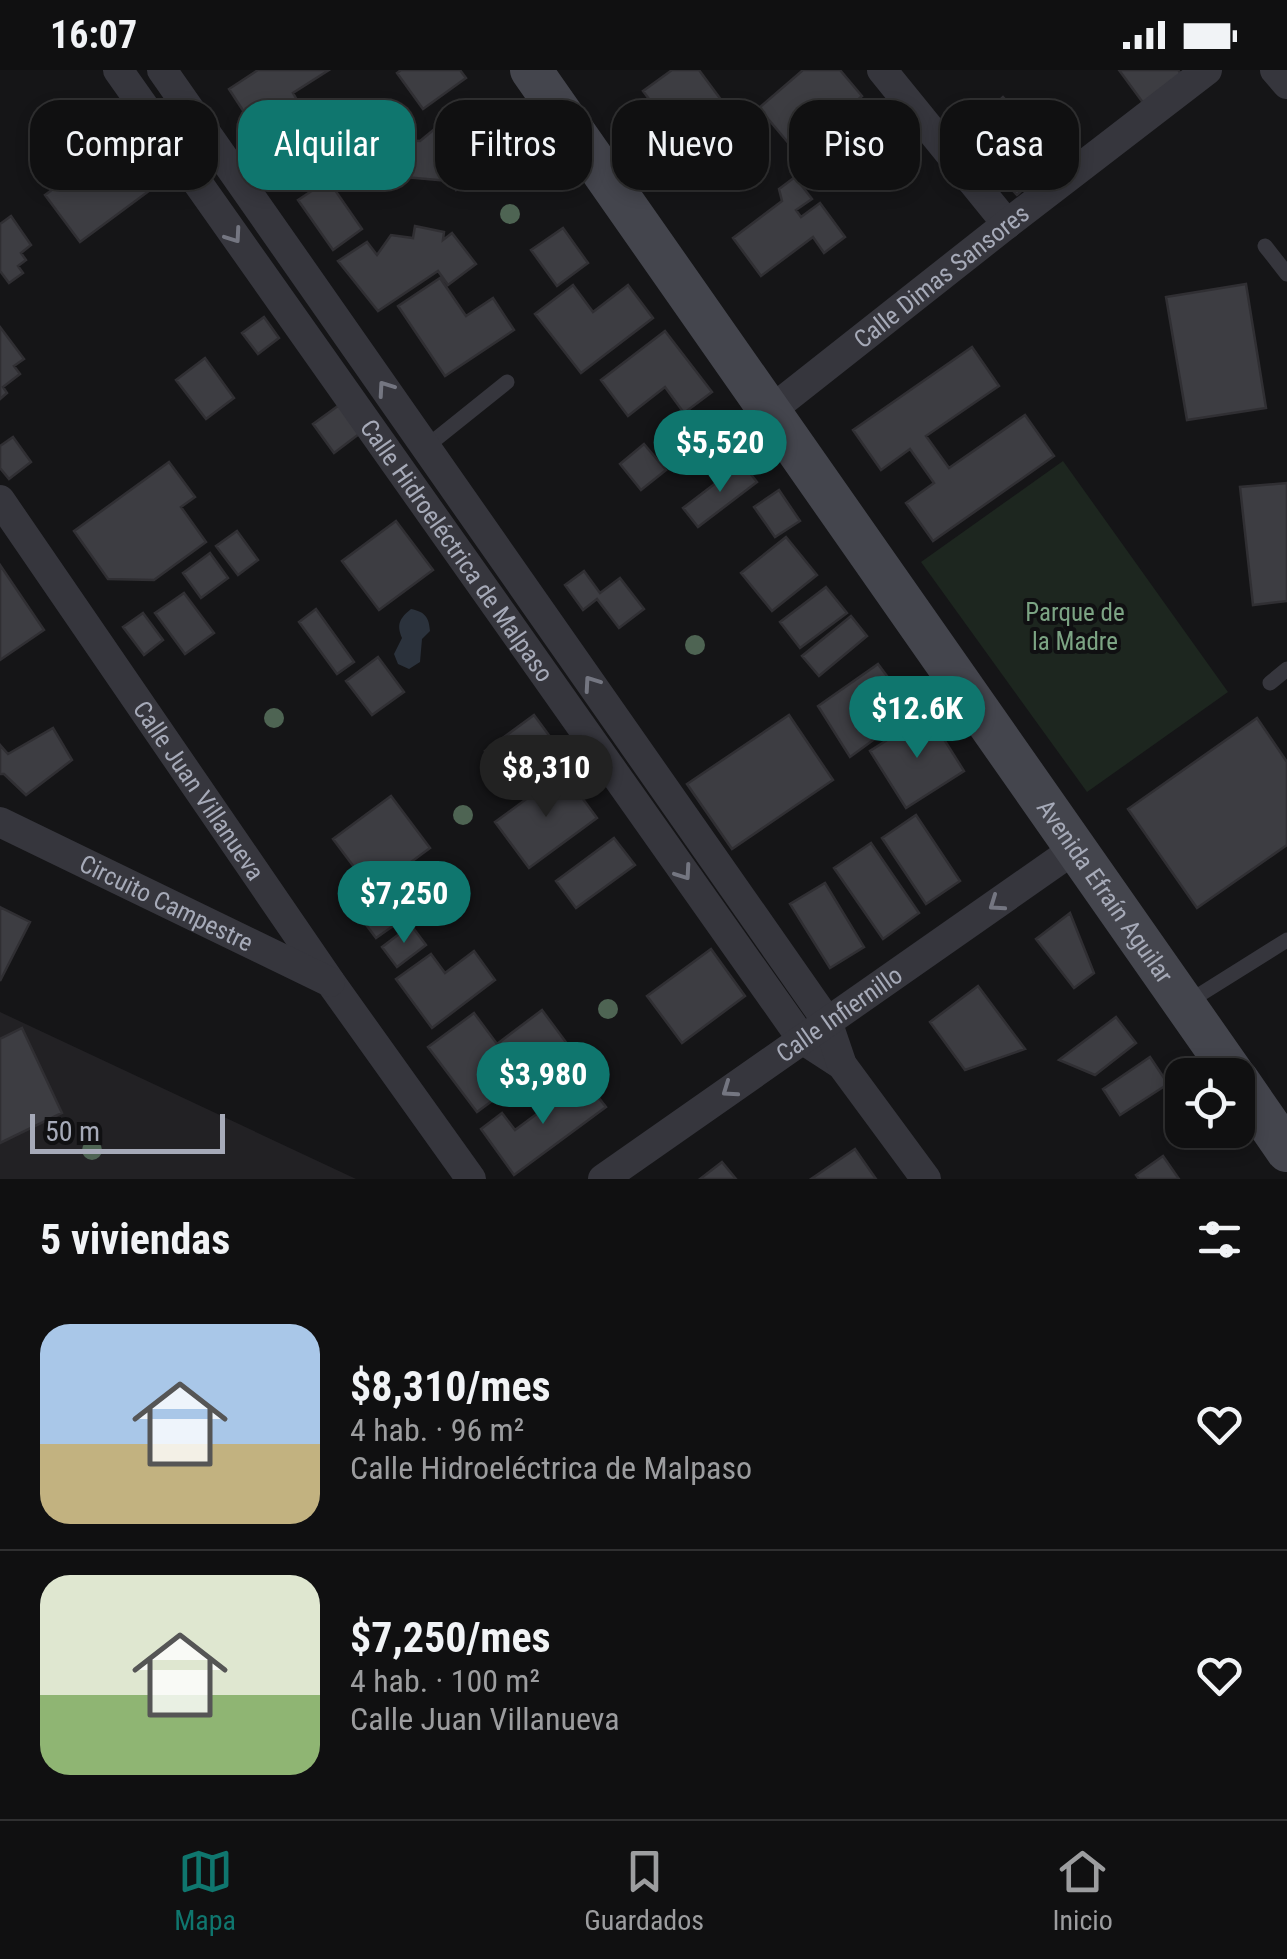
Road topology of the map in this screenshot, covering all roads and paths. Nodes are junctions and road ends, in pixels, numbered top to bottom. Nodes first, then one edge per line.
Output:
1 (118, 70) edge
2 (162, 70) edge
3 (532, 70) edge
4 (882, 70) edge
5 (1207, 70) edge
6 (1276, 70) edge
7 (1287, 84) edge
8 (1007, 224) junction
9 (1265, 246) dead end
10 (1287, 274) edge
11 (506, 382) dead end
12 (770, 411) junction
13 (426, 446) junction
14 (398, 469) junction
15 (0, 500) edge
16 (1287, 669) edge
17 (1270, 683) dead end
18 (0, 822) edge
19 (1076, 848) junction
20 (1287, 940) edge
21 (331, 983) junction
22 (1185, 1004) junction
23 (814, 1030) junction
24 (1222, 1058) edge
25 (1255, 1105) edge
26 (1287, 1151) edge
27 (470, 1179) edge
28 (603, 1179) edge
29 (926, 1179) edge

1 -> 14 street, Calle Hidroeléctrica de Malpaso
13 -> 2 street, Calle Hidroeléctrica de Malpaso
3 - 12 main road, Avenida Efraín Aguilar
4 - 8 street
5 - 8 street, Calle Dimas Sansores
6 - 7 street
8 - 12 street, Calle Dimas Sansores
9 - 10 lane
11 - 13 lane
12 - 19 main road, Avenida Efraín Aguilar
13 - 14 street
23 -> 13 street, Calle Hidroeléctrica de Malpaso
14 -> 23 street, Calle Hidroeléctrica de Malpaso
15 - 21 street, Calle Juan Villanueva
16 - 17 lane
18 - 21 street, Circuito Campestre
19 - 22 main road, Avenida Efraín Aguilar
19 -> 23 street, Calle Infiernillo
20 - 22 lane
21 - 27 street, Calle Juan Villanueva
22 - 24 main road, Avenida Efraín Aguilar
23 -> 28 street, Calle Infiernillo
23 - 29 street, Calle Hidroeléctrica de Malpaso
25 - 26 main road, Avenida Efraín Aguilar

